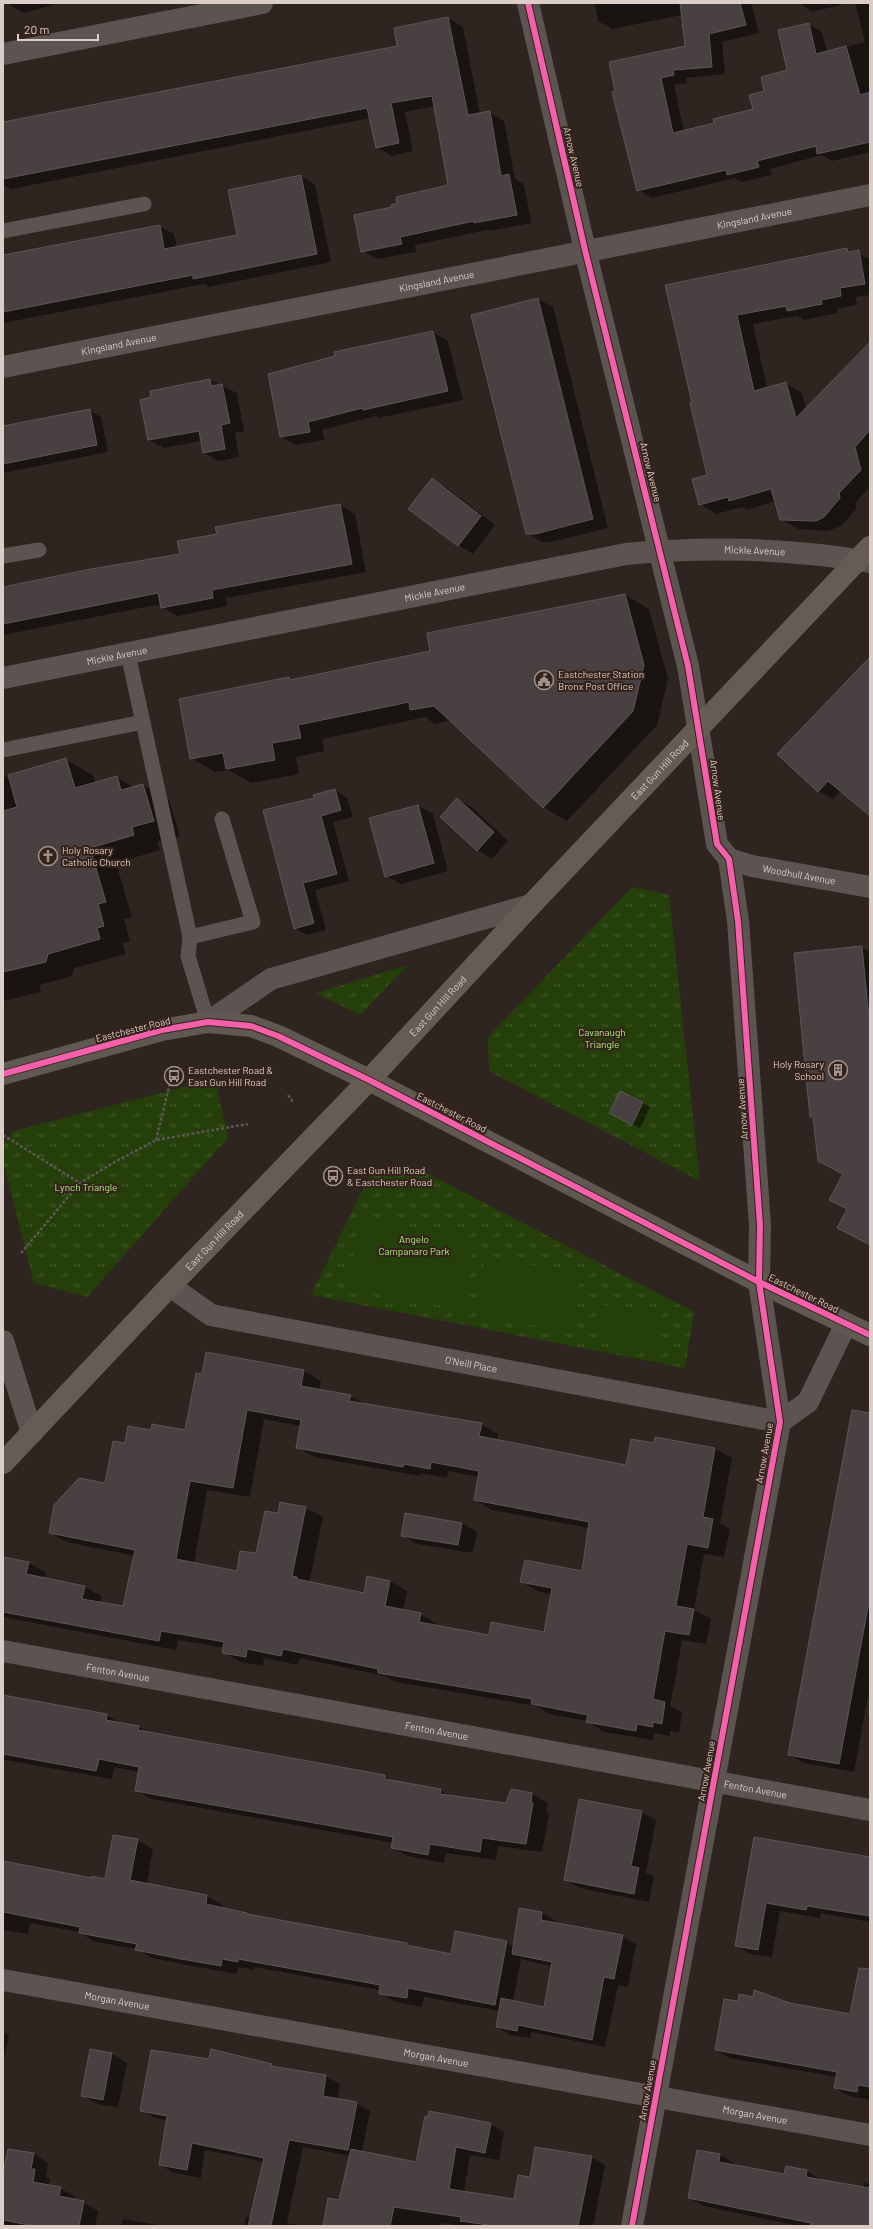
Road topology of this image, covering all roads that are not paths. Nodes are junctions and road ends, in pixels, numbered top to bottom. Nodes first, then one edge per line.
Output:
1 (262, 3) edge
2 (528, 3) edge
3 (3, 54) edge
4 (870, 195) edge
5 (144, 204) dead end
6 (3, 231) edge
7 (586, 250) junction
8 (3, 366) edge
9 (39, 550) dead end
10 (660, 551) junction
11 (3, 556) edge
12 (866, 556) edge
13 (128, 654) junction
14 (3, 678) edge
15 (143, 722) junction
16 (698, 727) junction
17 (3, 750) edge
18 (222, 819) dead end
19 (729, 859) junction
20 (870, 887) edge
21 (531, 905) junction
22 (190, 937) junction
23 (208, 1022) junction
24 (3, 1074) edge
25 (369, 1080) junction
26 (759, 1282) junction
27 (170, 1286) junction
28 (846, 1324) junction
29 (870, 1335) edge
30 (3, 1341) edge
31 (780, 1422) junction
32 (32, 1432) junction
33 (3, 1463) edge
34 (3, 1651) edge
35 (714, 1782) junction
36 (870, 1810) edge
37 (3, 1980) edge
38 (656, 2096) junction
39 (870, 2135) edge
40 (632, 2226) edge

1 - 3 street
2 - 7 street, Arnow Avenue
4 - 7 street, Kingsland Avenue
5 - 6 lane
7 - 8 street, Kingsland Avenue
7 - 10 street, Arnow Avenue
9 - 11 lane
10 - 12 street, Mickle Avenue
10 - 13 street, Mickle Avenue
10 - 16 street, Arnow Avenue
12 - 16 main road, East Gun Hill Road
13 - 14 street, Mickle Avenue
13 - 15 lane
15 - 17 lane
15 - 22 lane
16 - 19 street, Arnow Avenue
16 - 21 main road, East Gun Hill Road
18 - 22 lane
19 - 20 street, Woodhull Avenue
19 - 26 street, Arnow Avenue
21 - 23 street, Eastchester Road
21 - 25 main road, East Gun Hill Road
22 - 23 lane
23 - 24 main road, Eastchester Road
23 - 25 main road, Eastchester Road
25 - 26 main road, Eastchester Road
25 - 27 main road, East Gun Hill Road
26 - 28 main road, Eastchester Road
26 - 31 street, Arnow Avenue
27 - 31 street, O'Neill Place
27 - 32 main road, East Gun Hill Road
28 - 29 main road, Eastchester Road
28 - 31 street, Arnow Avenue
30 - 32 street
31 - 35 street, Arnow Avenue
32 - 33 main road, East Gun Hill Road
34 - 35 street, Fenton Avenue
35 - 36 street, Fenton Avenue
35 - 38 street, Arnow Avenue
37 - 38 street, Morgan Avenue
38 - 39 street, Morgan Avenue
38 - 40 street, Arnow Avenue

